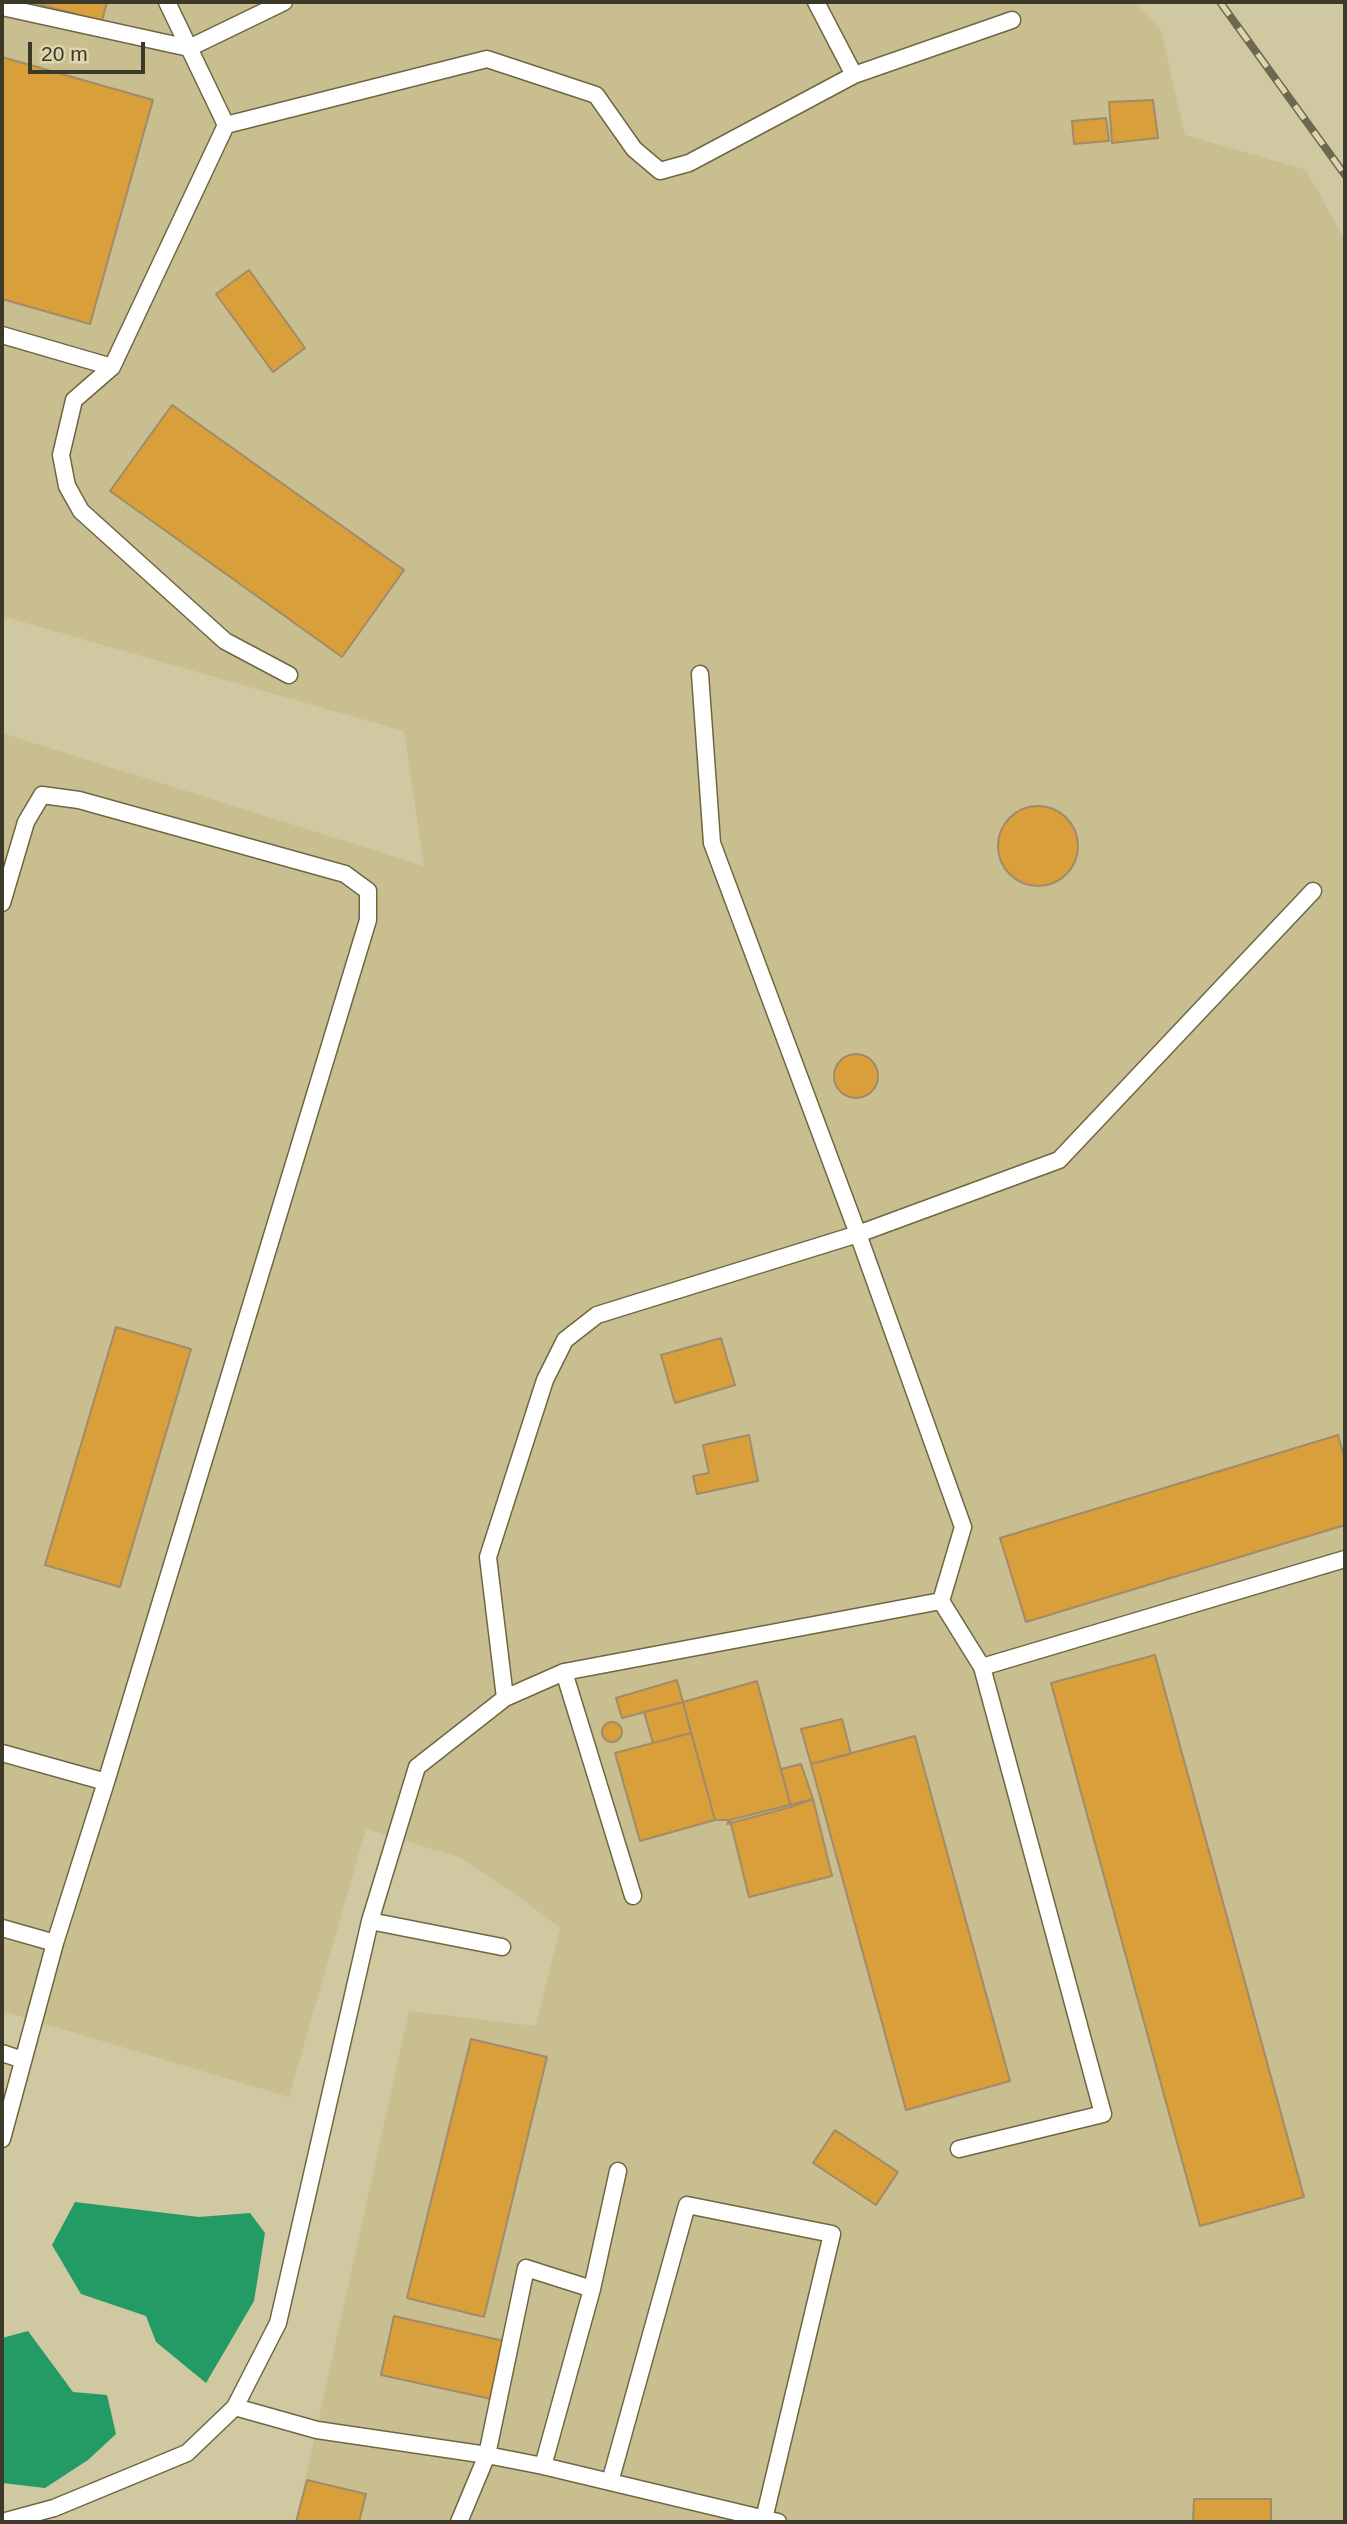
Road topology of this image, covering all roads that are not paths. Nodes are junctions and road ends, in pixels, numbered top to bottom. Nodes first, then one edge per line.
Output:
1 (167, 2) edge
2 (284, 2) edge
3 (816, 2) edge
4 (2, 7) edge
5 (1012, 20) dead end
6 (190, 48) junction
7 (854, 75) junction
8 (226, 124) junction
9 (2, 335) edge
10 (112, 367) junction
11 (701, 674) dead end
12 (289, 675) dead end
13 (1313, 891) dead end
14 (2, 903) edge
15 (858, 1234) junction
16 (1345, 1559) edge
17 (941, 1601) junction
18 (982, 1667) junction
19 (564, 1672) junction
20 (505, 1698) junction
21 (2, 1753) edge
22 (106, 1782) junction
23 (633, 1896) dead end
24 (370, 1921) junction
25 (2, 1928) edge
26 (55, 1943) junction
27 (502, 1947) dead end
28 (2, 2053) edge
29 (23, 2060) junction
30 (2, 2139) edge
31 (959, 2149) dead end
32 (618, 2171) dead end
33 (592, 2289) junction
34 (235, 2407) junction
35 (487, 2455) junction
36 (543, 2466) junction
37 (610, 2482) junction
38 (771, 2521) edge
39 (2, 2522) edge
40 (459, 2522) edge

1 - 6 lane
2 - 6 lane
3 - 7 lane
4 - 6 lane
5 - 7 lane
6 - 8 lane
7 - 8 lane
8 - 10 lane
9 - 10 lane
10 - 12 lane
11 - 15 lane
13 - 15 lane
14 - 22 lane
15 - 17 lane
15 - 20 lane
16 - 18 lane
17 - 18 lane
17 - 19 lane
18 - 31 lane
19 - 20 lane
19 - 23 lane
20 - 24 lane
21 - 22 lane
22 - 26 lane
24 - 27 lane
24 - 34 lane
25 - 26 lane
26 - 29 lane
28 - 29 lane
29 - 30 lane
32 - 33 lane
33 - 35 lane
33 - 36 lane
34 - 35 lane
34 - 39 lane
35 - 36 lane
35 - 40 lane
36 - 37 lane
37 - 38 lane
37 - 38 lane

